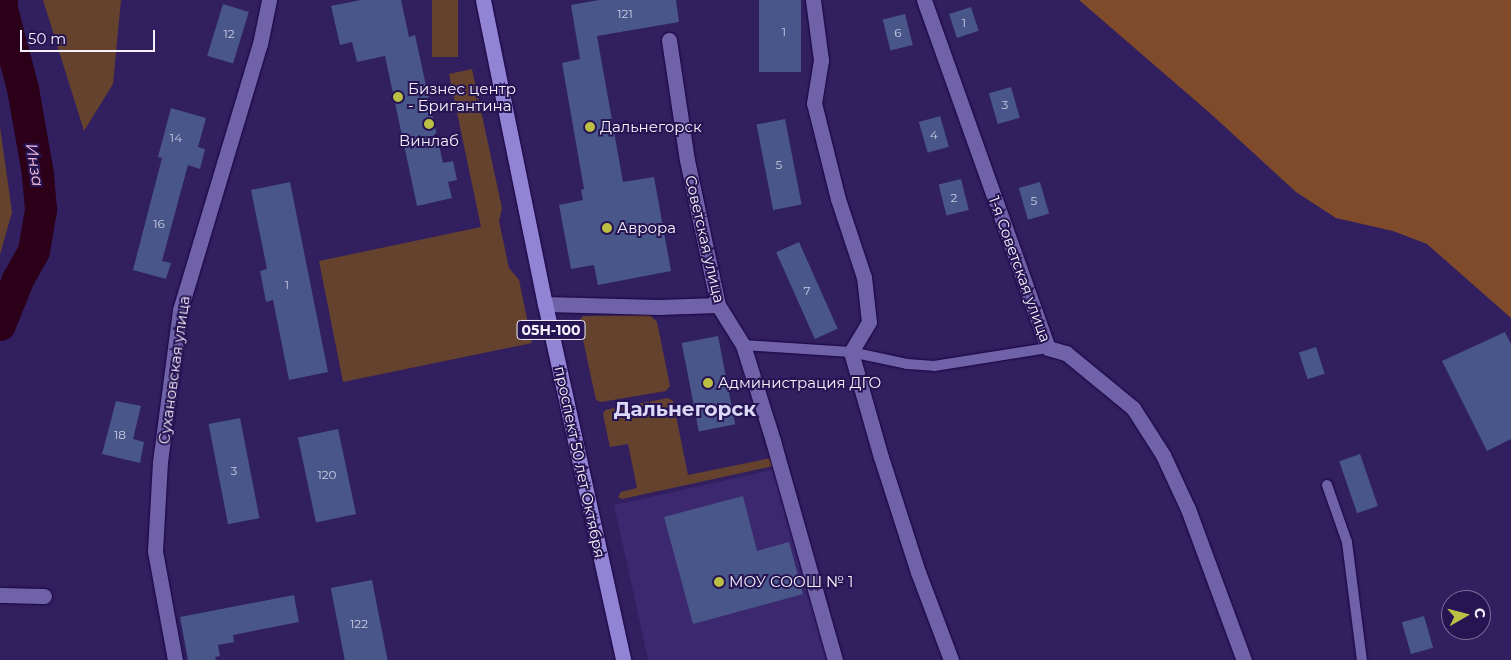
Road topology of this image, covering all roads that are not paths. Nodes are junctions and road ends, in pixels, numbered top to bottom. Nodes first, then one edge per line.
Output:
1 (269, 0) edge
2 (483, 0) edge
3 (813, 0) edge
4 (924, 0) edge
5 (670, 40) dead end
6 (545, 304) junction
7 (718, 305) junction
8 (743, 345) junction
9 (1048, 348) junction
10 (851, 352) junction
11 (1327, 485) dead end
12 (0, 594) edge
13 (44, 596) dead end
14 (175, 660) edge
15 (623, 660) edge
16 (835, 660) edge
17 (951, 660) edge
18 (1244, 660) edge
19 (1362, 660) edge

1 - 14 street, Сухановская улица
2 - 6 main road, проспект 50 лет Октября / 05Н-100
3 - 10 street
4 - 9 street, 1-я Советская улица
5 - 7 street, Советская улица
6 - 7 street
6 - 15 main road, проспект 50 лет Октября / 05Н-100
7 - 8 street, Советская улица
8 - 10 lane
8 - 16 street, Советская улица
9 - 10 lane
9 - 18 street, 1-я Советская улица
10 - 17 street
11 - 19 lane
12 - 13 street

